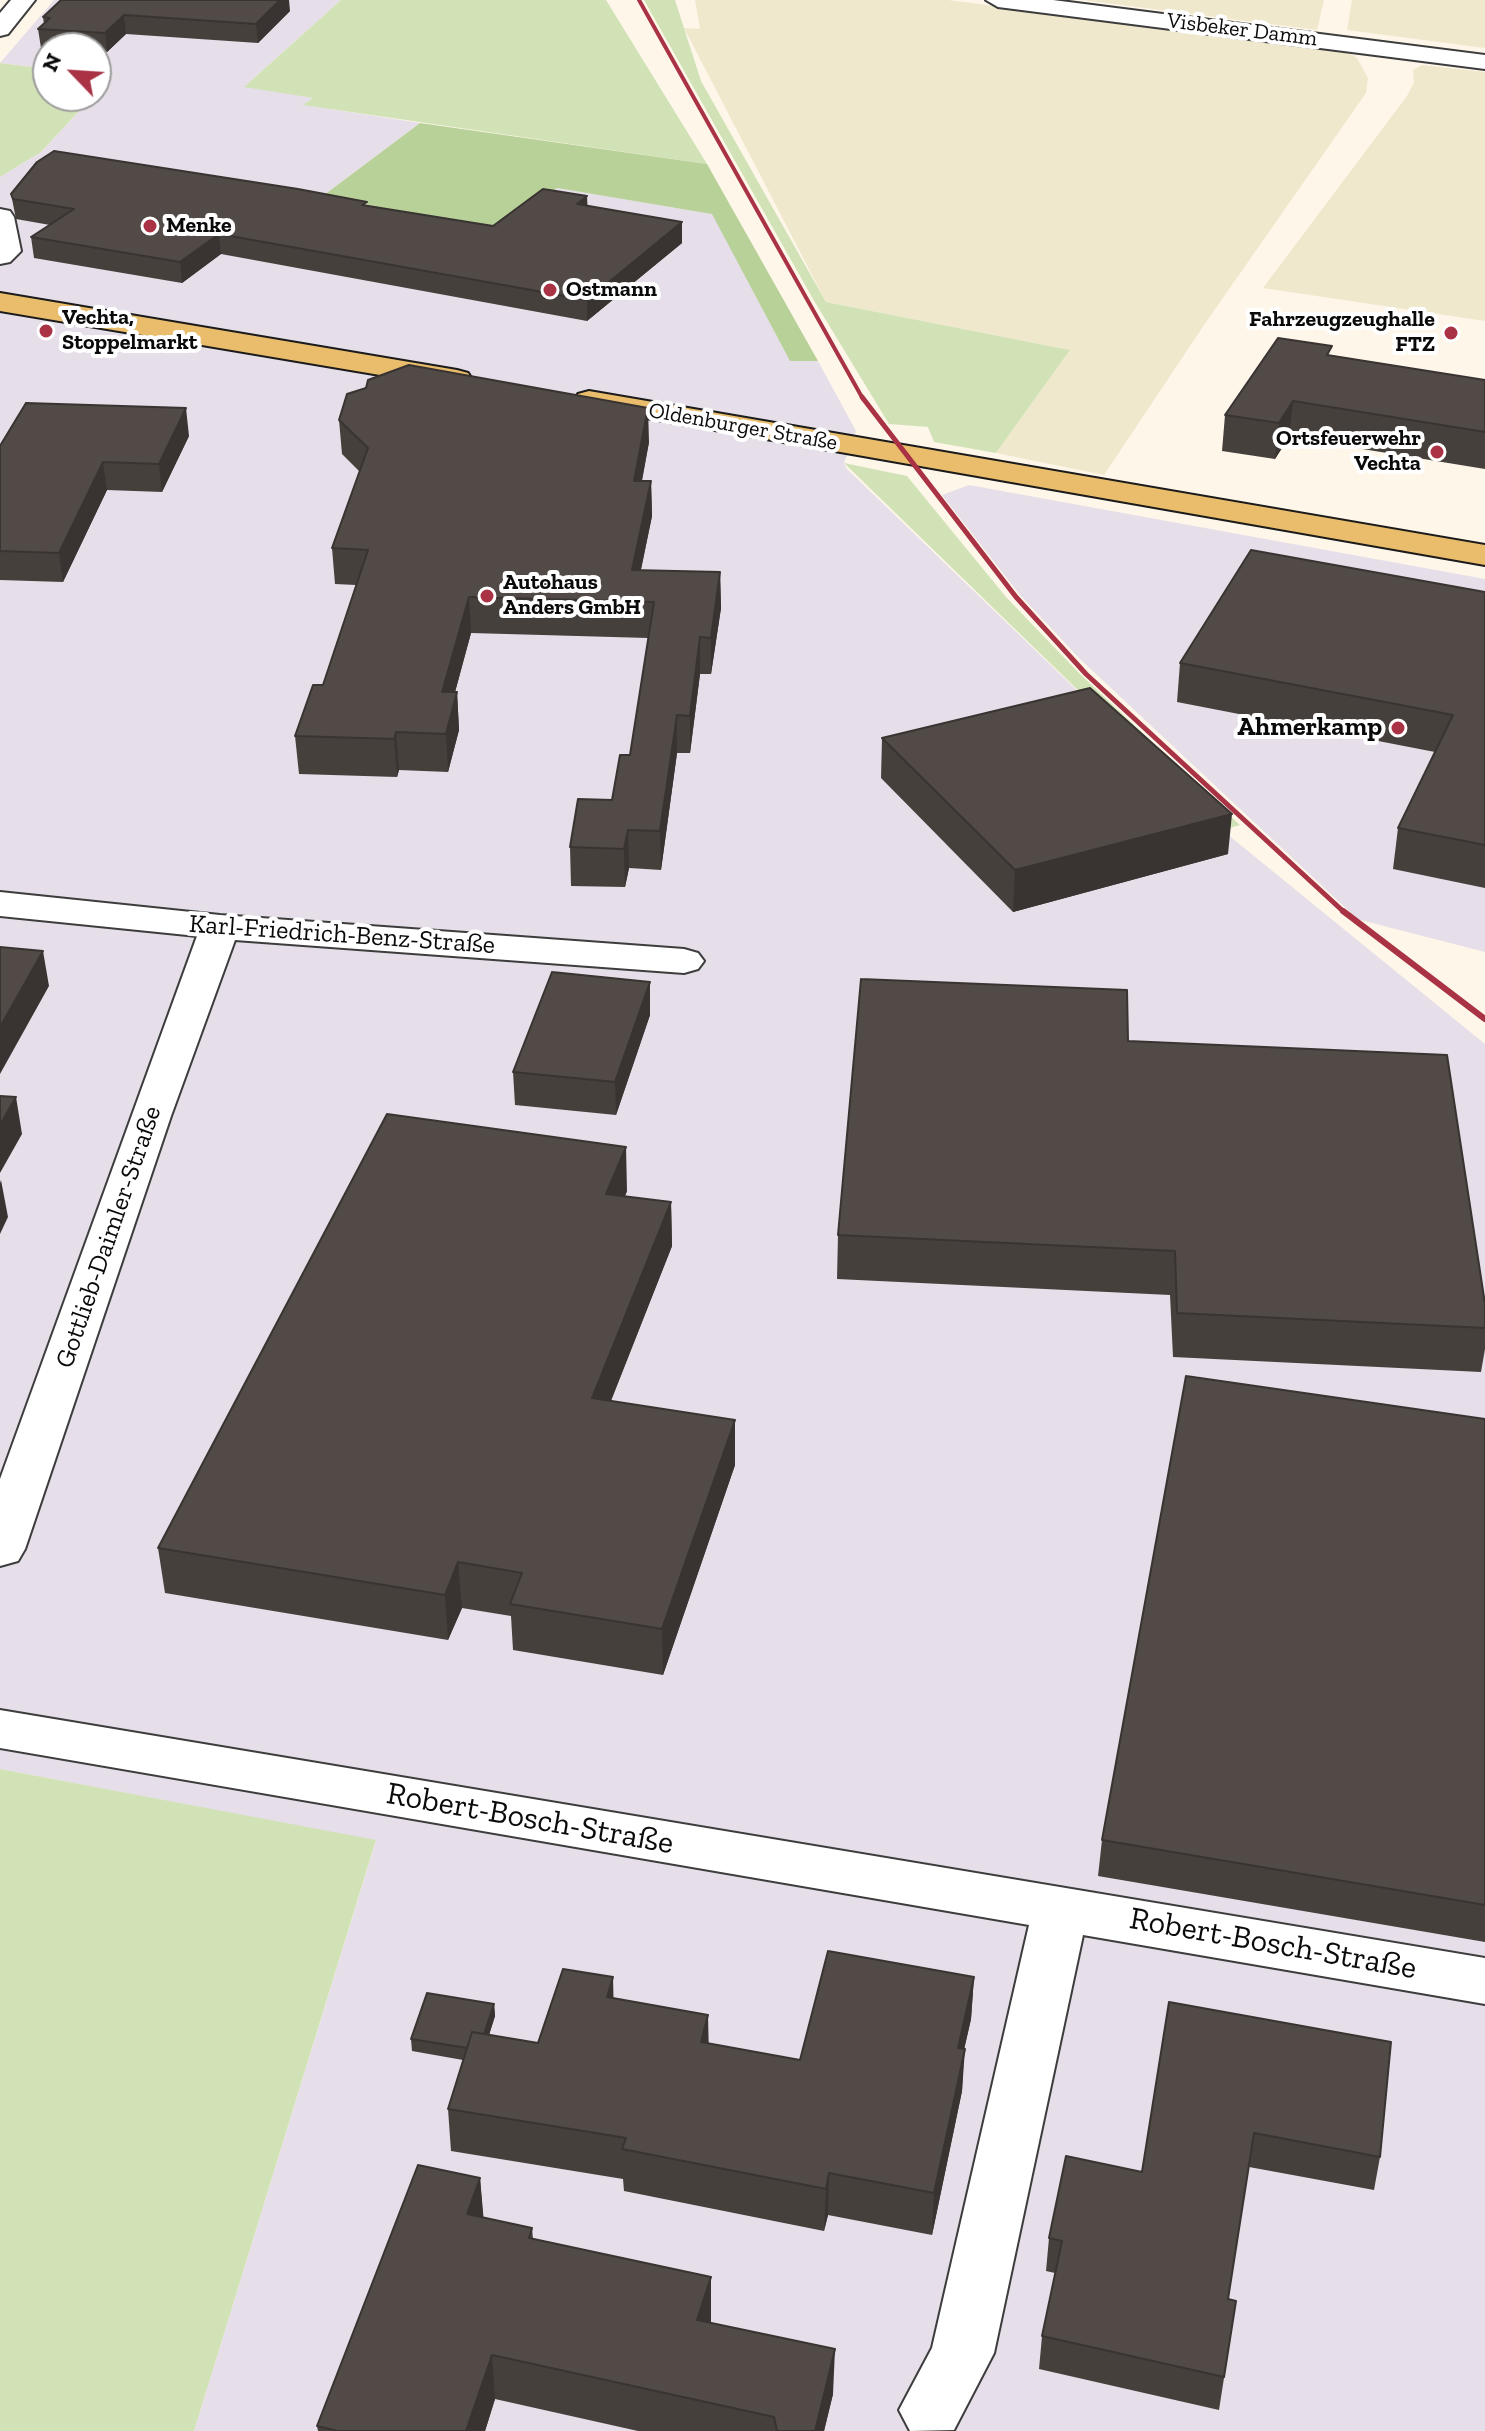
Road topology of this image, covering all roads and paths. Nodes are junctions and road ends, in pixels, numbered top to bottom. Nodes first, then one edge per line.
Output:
1 (23, 0) edge
2 (998, 0) edge
3 (0, 29) edge
4 (1485, 62) edge
5 (0, 217) edge
6 (0, 256) edge
7 (0, 302) edge
8 (487, 384) edge
9 (559, 395) edge
10 (1485, 555) edge
11 (0, 904) edge
12 (220, 927) junction
13 (684, 961) dead end
14 (0, 1549) edge
15 (0, 1729) edge
16 (1061, 1908) junction
17 (1485, 1981) edge
18 (931, 2410) dead end

1 - 3 street
2 - 4 street, Visbeker Damm
5 - 6 street
7 - 8 main road
9 - 10 main road, Oldenburger Straße
11 - 12 street, Karl-Friedrich-Benz-Straße
12 - 13 street, Karl-Friedrich-Benz-Straße
12 - 14 street, Gottlieb-Daimler-Straße
15 - 16 street, Robert-Bosch-Straße
16 - 17 street, Robert-Bosch-Straße
16 - 18 street

